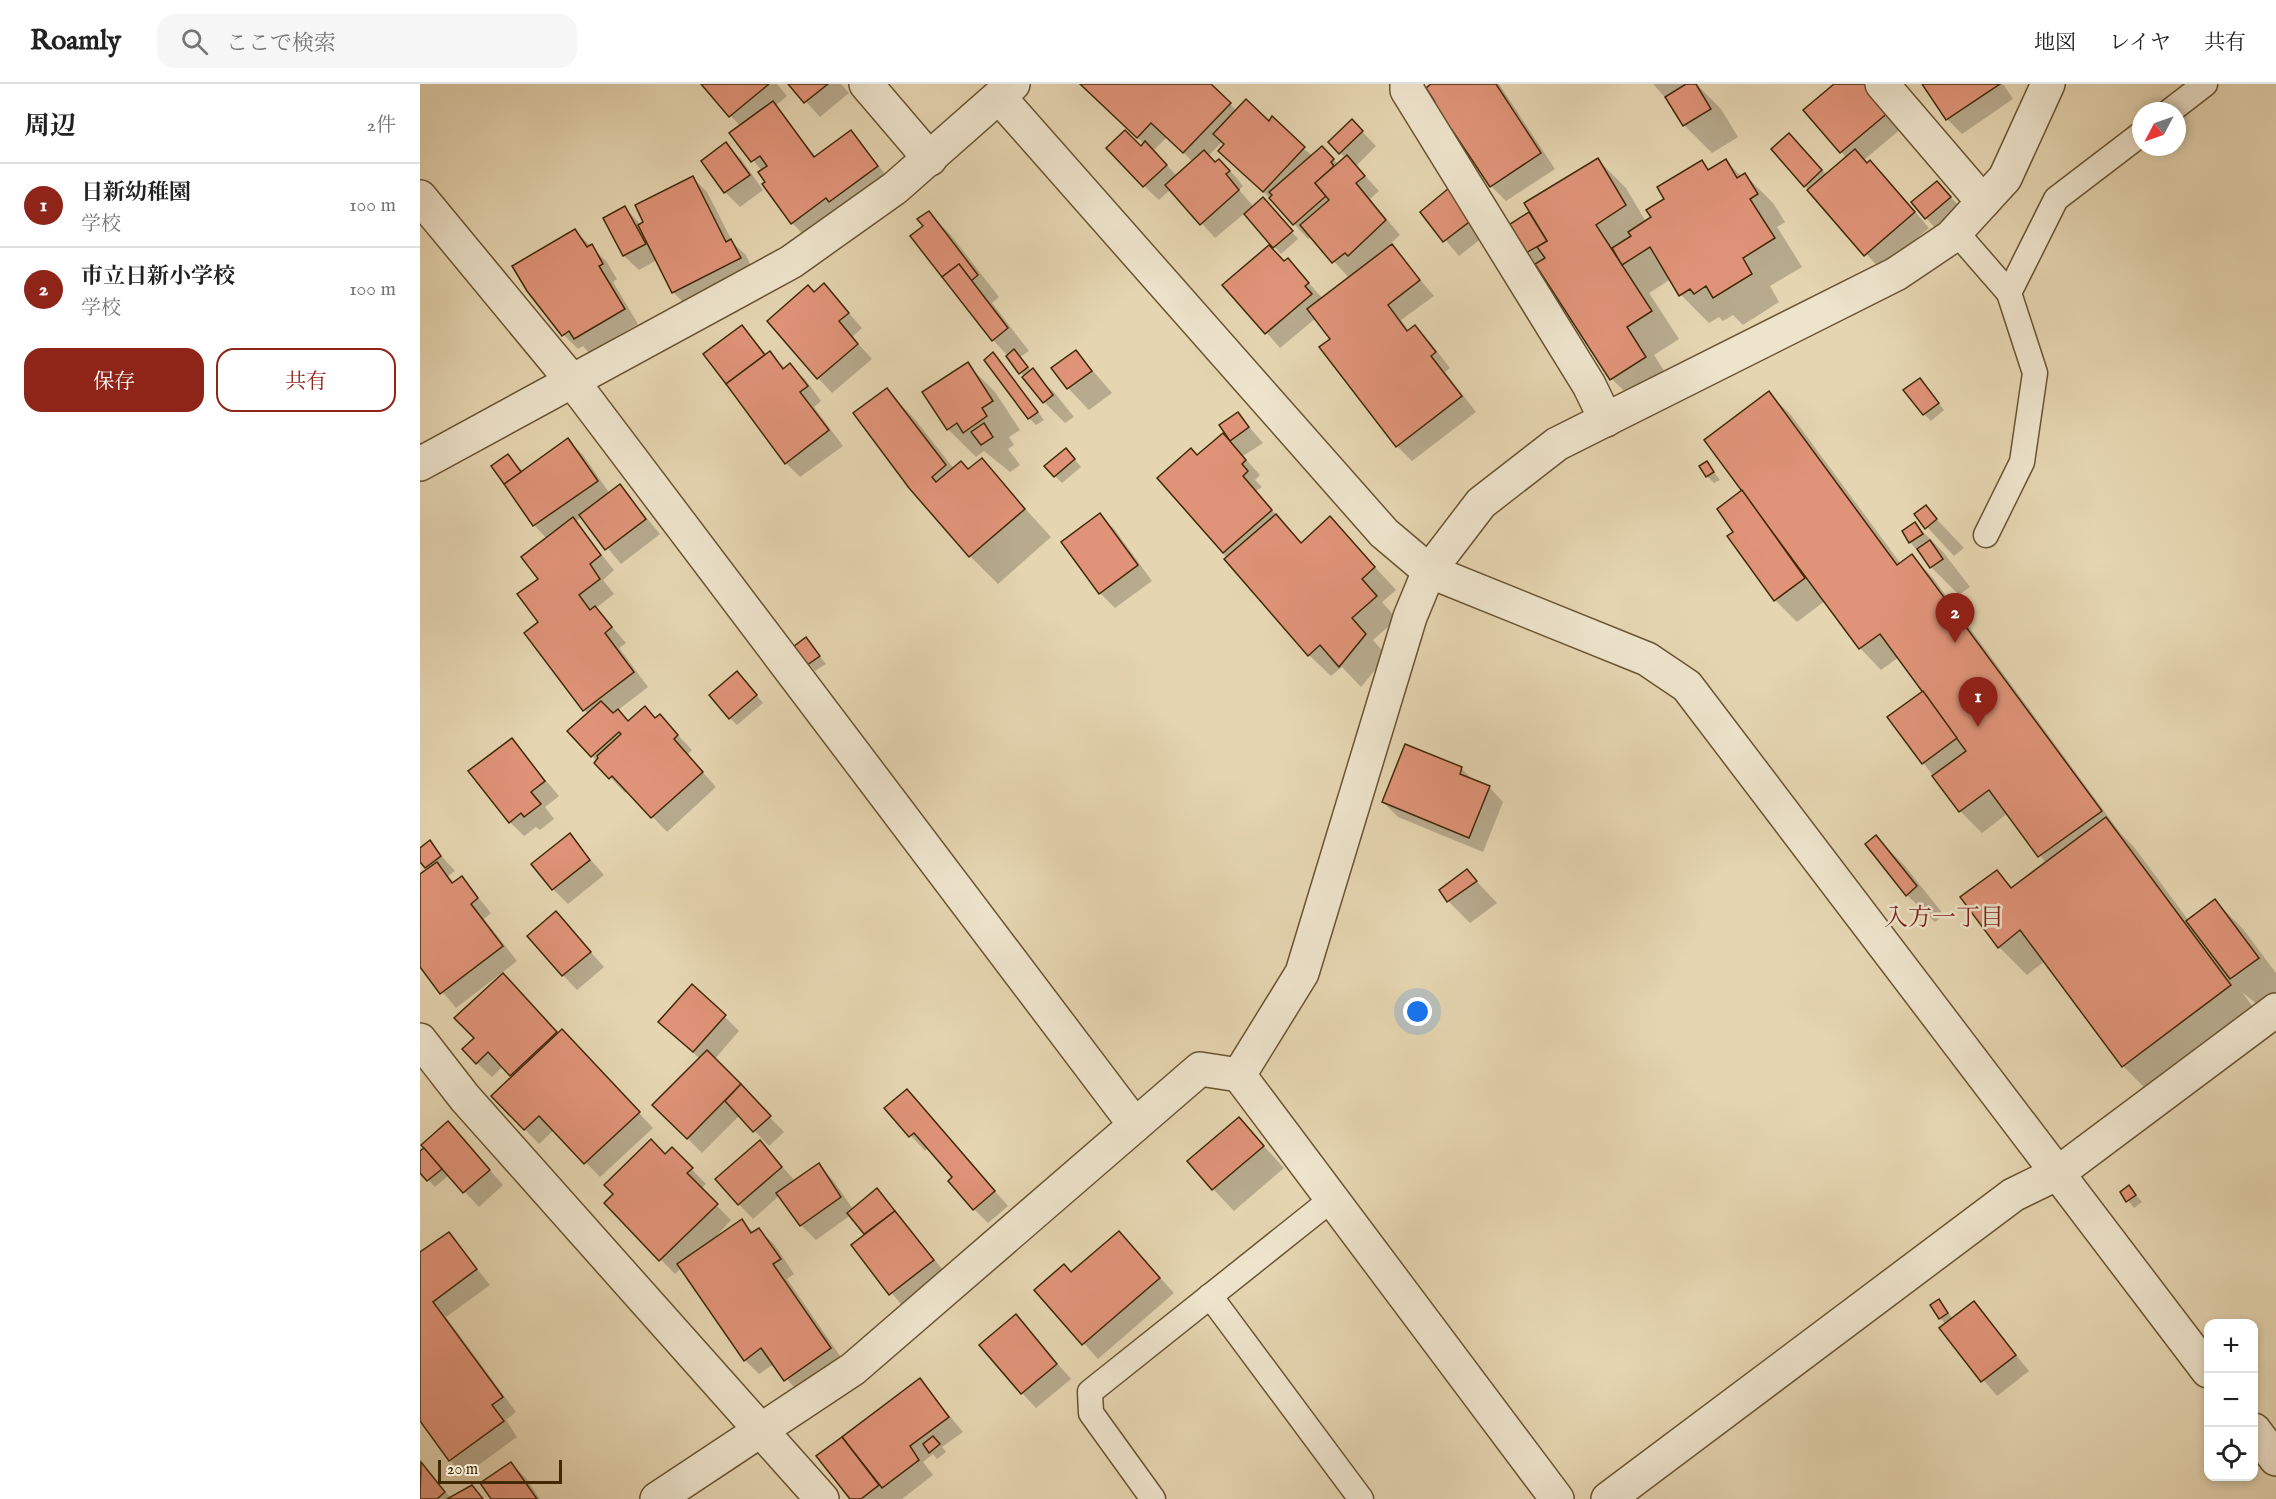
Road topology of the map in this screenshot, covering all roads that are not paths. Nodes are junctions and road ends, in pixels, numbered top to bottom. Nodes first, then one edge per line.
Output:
1 (866, 84) edge
2 (1407, 84) edge
3 (1882, 84) edge
4 (2048, 84) edge
5 (2205, 84) edge
6 (1006, 91) edge
7 (2182, 102) edge
8 (2132, 141) edge
9 (930, 159) junction
10 (420, 197) edge
11 (1983, 202) junction
12 (1956, 232) junction
13 (2009, 293) junction
14 (573, 382) junction
15 (1606, 420) junction
16 (420, 464) edge
17 (1986, 535) dead end
18 (1429, 572) junction
19 (2276, 1010) edge
20 (420, 1040) edge
21 (1239, 1075) junction
22 (1135, 1125) junction
23 (2058, 1173) junction
24 (1332, 1199) junction
25 (1210, 1296) junction
26 (2204, 1366) edge
27 (760, 1431) junction
28 (2258, 1436) edge
29 (2276, 1459) edge
30 (657, 1499) edge
31 (822, 1499) edge
32 (1154, 1499) edge
33 (1361, 1499) edge
34 (1557, 1499) edge
35 (1608, 1499) edge

1 - 9 street
2 - 15 street
3 - 11 street
4 - 11 street
5 - 7 lane
6 - 9 street
6 - 18 street
8 - 13 lane
9 - 14 street
10 - 14 street
11 - 12 street
12 - 13 lane
12 - 15 street
13 - 17 lane
14 - 16 street
14 - 22 street
15 - 18 street
18 - 21 street
18 - 23 street
19 - 23 street
20 - 27 street
21 - 22 street
21 - 24 street
22 - 27 street
23 - 26 street
23 - 35 street
24 - 25 lane
24 - 34 street
25 - 32 lane
25 - 33 lane
27 - 30 street
27 - 31 street
28 - 29 street

